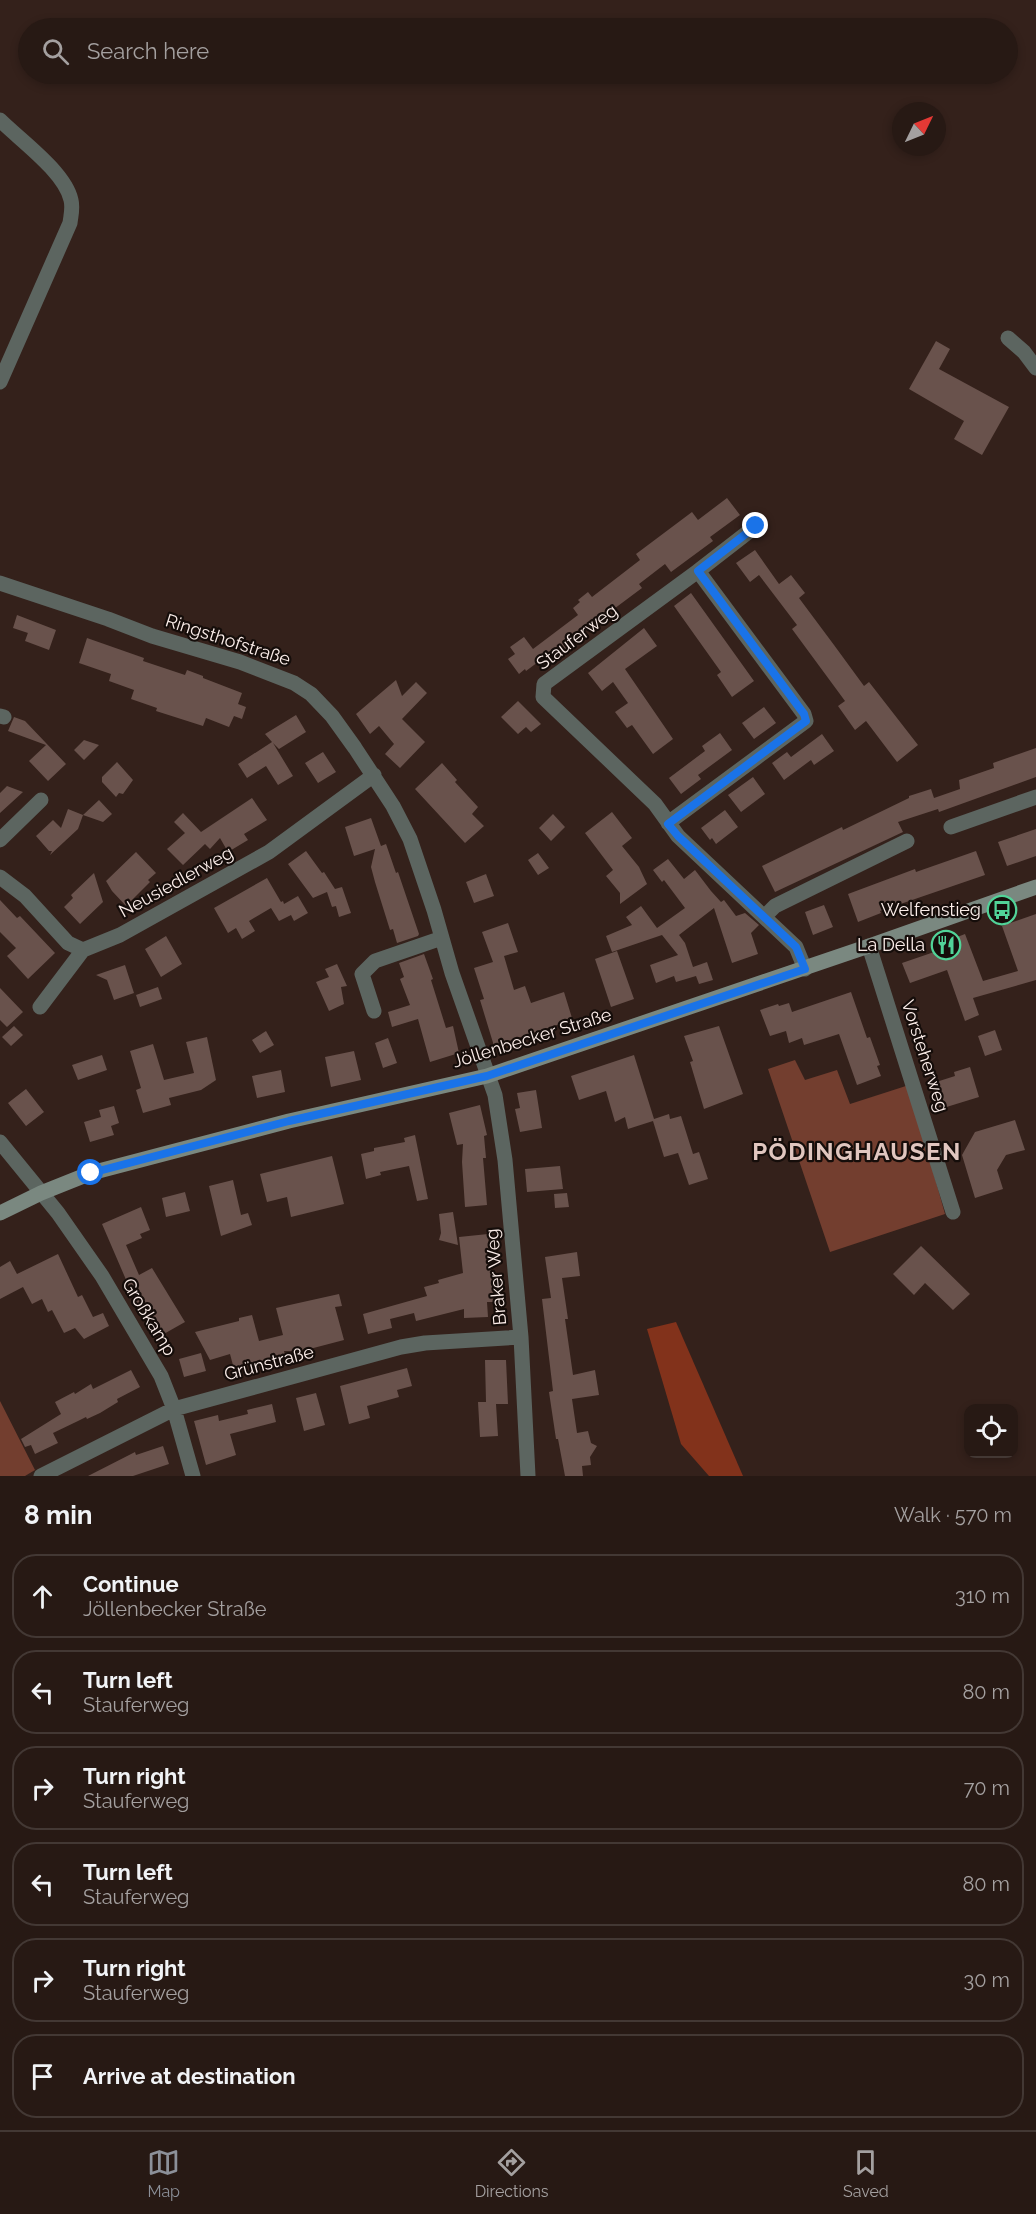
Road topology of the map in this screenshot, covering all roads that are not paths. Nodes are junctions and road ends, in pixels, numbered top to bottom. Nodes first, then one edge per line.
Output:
1 (0, 120) edge
2 (1008, 338) dead end
3 (1030, 348) edge
4 (1036, 368) edge
5 (0, 382) edge
6 (756, 526) dead end
7 (698, 571) junction
8 (0, 583) edge
9 (374, 775) junction
10 (1036, 798) edge
11 (41, 800) dead end
12 (668, 824) junction
13 (951, 826) dead end
14 (0, 840) edge
15 (907, 841) dead end
16 (0, 877) edge
17 (1036, 887) edge
18 (764, 917) junction
19 (442, 938) junction
20 (869, 946) junction
21 (83, 950) junction
22 (805, 969) junction
23 (40, 1007) dead end
24 (374, 1011) dead end
25 (487, 1076) junction
26 (0, 1142) edge
27 (41, 1193) junction
28 (953, 1212) dead end
29 (0, 1213) edge
30 (521, 1336) junction
31 (174, 1409) junction
32 (41, 1476) edge
33 (193, 1476) edge
34 (528, 1476) edge

1 - 5 street
2 - 3 street
3 - 4 street
6 - 7 street, Stauferweg
7 - 12 street
7 - 12 street, Stauferweg
8 - 9 street, Ringsthofstraße
9 - 19 street, Ringsthofstraße
9 - 21 street, Neusiedlerweg
10 - 13 street
11 - 14 street
12 - 18 street, Stauferweg
15 - 18 street
16 - 21 street
17 - 20 main road, Jöllenbecker Straße
18 - 22 street, Stauferweg
19 - 24 street
19 - 25 street, Ringsthofstraße
20 - 22 main road, Jöllenbecker Straße
20 - 28 street, Vorsteherweg
21 - 23 street
22 - 25 main road, Jöllenbecker Straße
25 - 27 main road, Jöllenbecker Straße
25 - 30 street, Braker Weg
26 - 27 street, Großkamp
27 - 29 main road, Jöllenbecker Straße
27 - 31 street, Großkamp
30 - 31 street, Grünstraße
30 - 34 street, Braker Weg
31 - 32 street, Grünstraße
31 - 33 street, Großkamp

